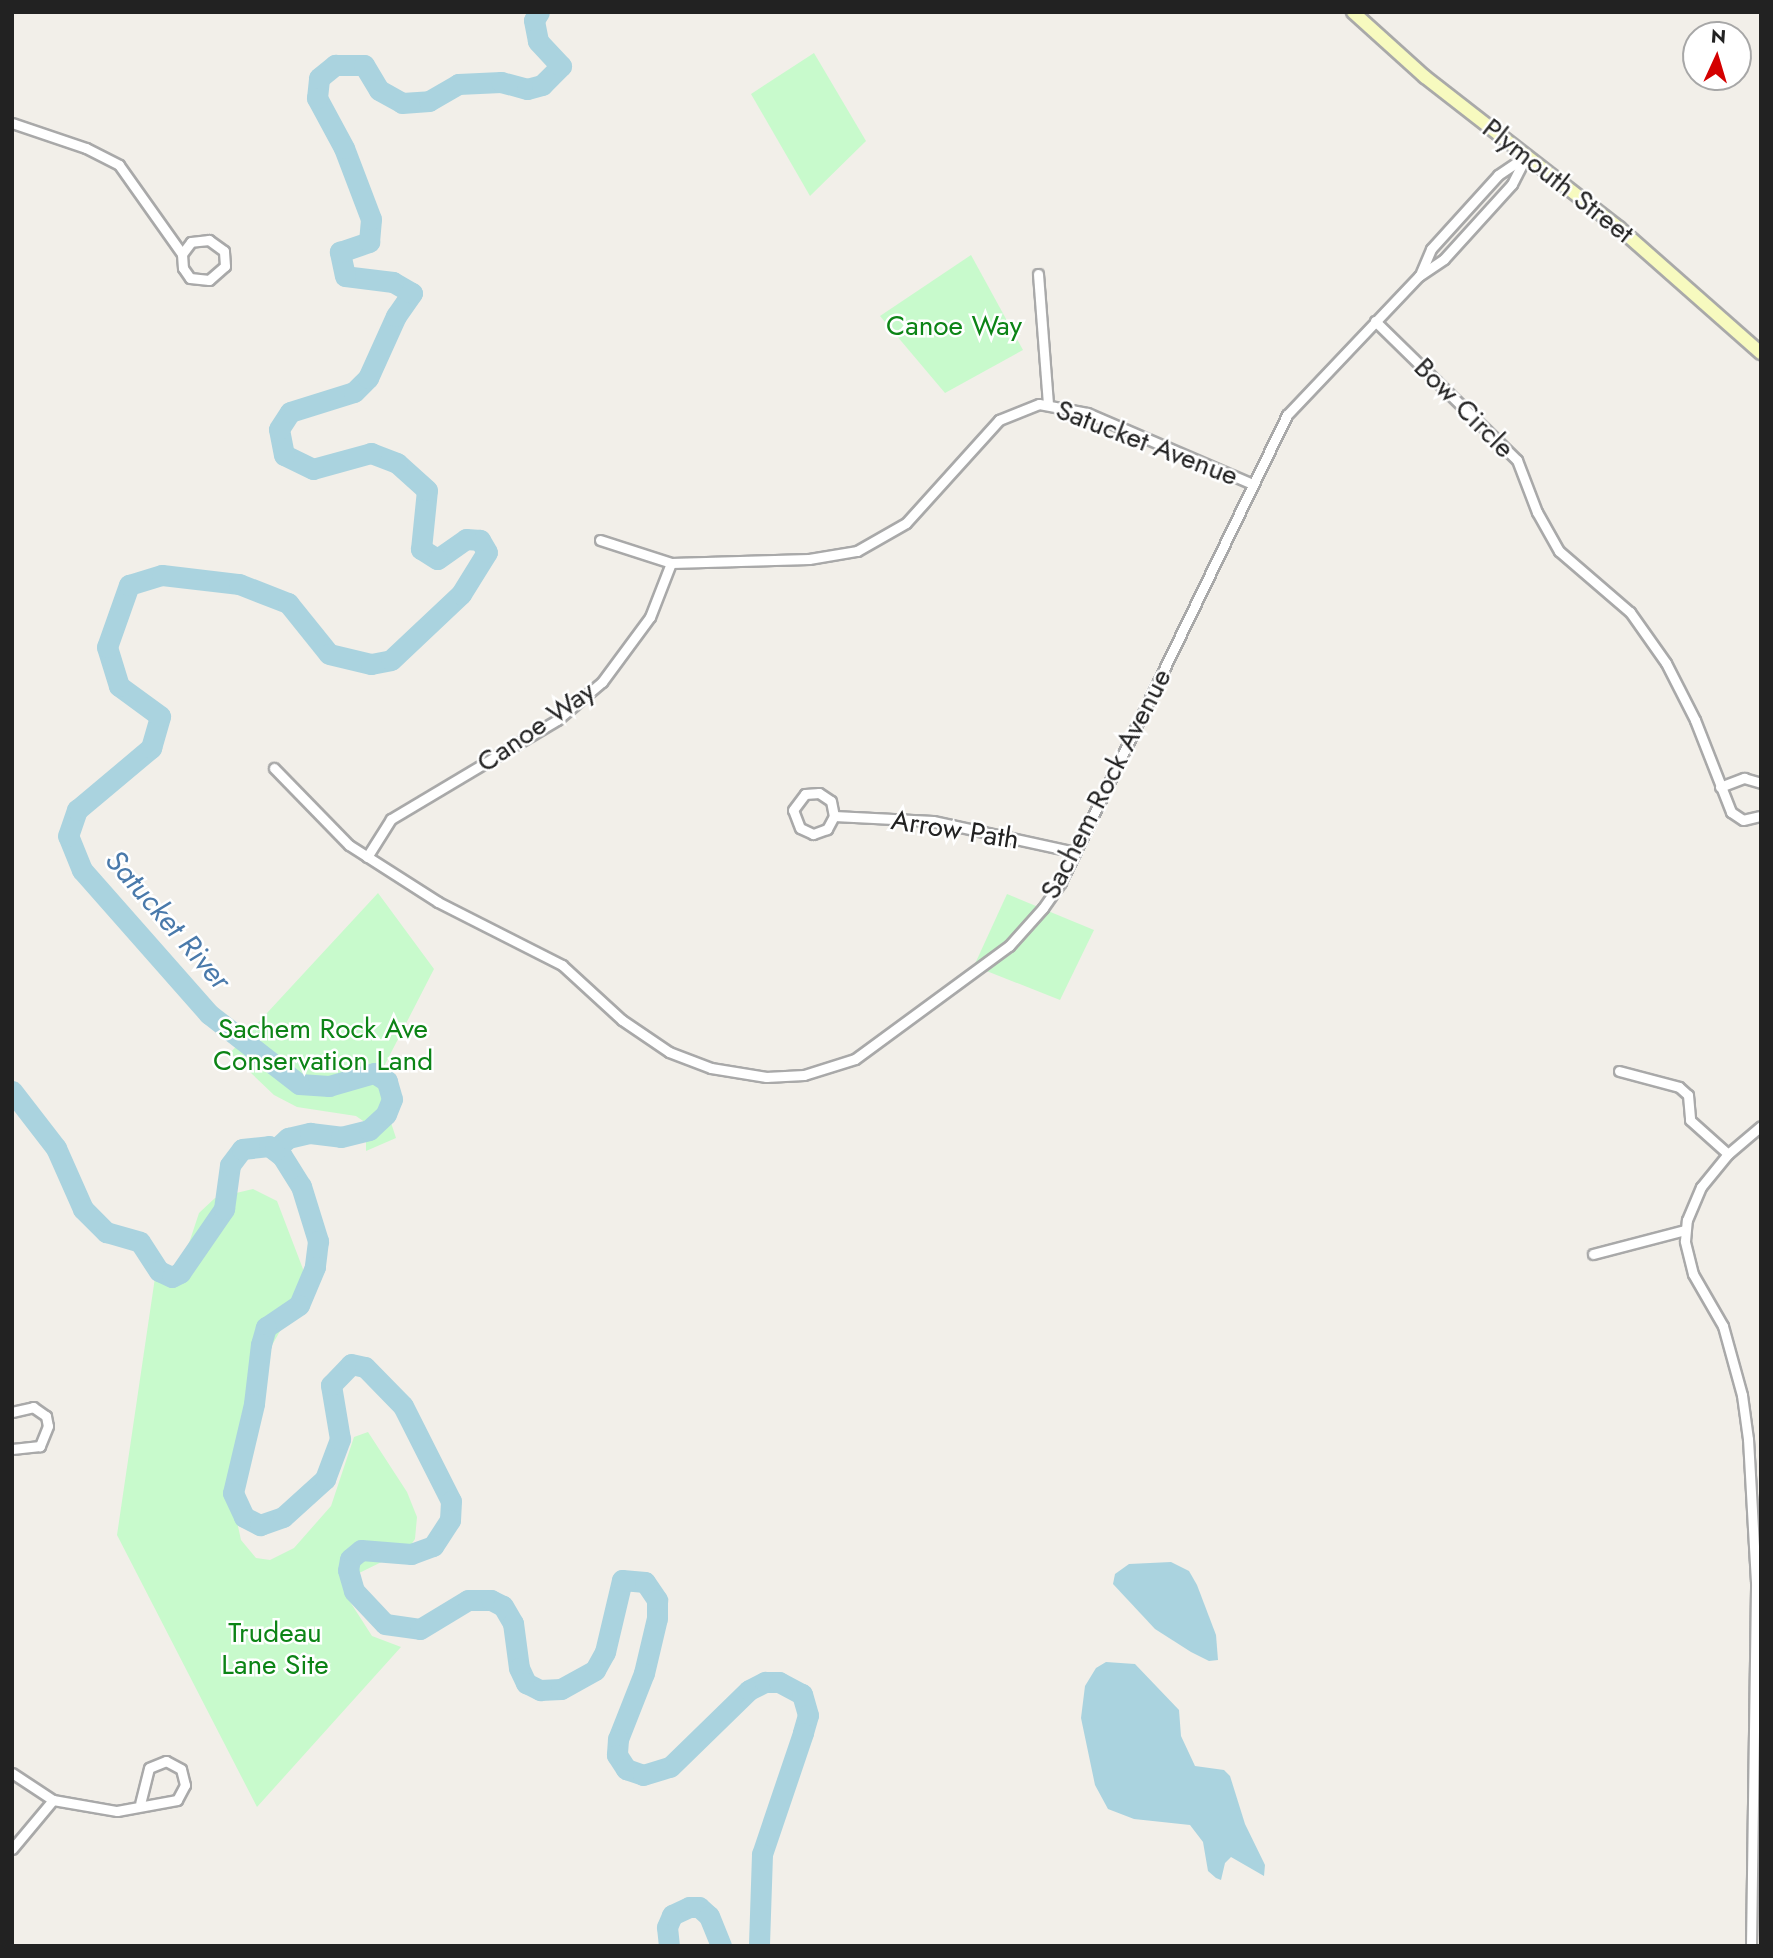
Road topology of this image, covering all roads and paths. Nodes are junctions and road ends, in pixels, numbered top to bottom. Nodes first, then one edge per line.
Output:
1 (1359, 15) edge
2 (12, 123) edge
3 (1526, 156) junction
4 (182, 254) junction
5 (1038, 274) dead end
6 (1419, 276) junction
7 (1375, 321) junction
8 (1761, 353) edge
9 (1048, 404) junction
10 (1253, 484) junction
11 (600, 540) dead end
12 (671, 564) junction
13 (274, 768) dead end
14 (1761, 783) edge
15 (1720, 787) junction
16 (834, 816) junction
17 (1761, 816) edge
18 (1075, 852) junction
19 (367, 857) junction
20 (1619, 1071) dead end
21 (1761, 1125) edge
22 (1728, 1154) junction
23 (1685, 1230) junction
24 (1593, 1254) dead end
25 (12, 1412) edge
26 (12, 1450) edge
27 (12, 1773) edge
28 (53, 1800) junction
29 (140, 1803) junction
30 (12, 1849) edge
31 (1751, 1946) edge

1 - 3 main road, Plymouth Street
2 - 4 street
3 - 6 street, Sachem Rock Avenue
3 - 6 street, Sachem Rock Avenue
3 - 8 main road, Plymouth Street
4 - 4 street
5 - 9 street
6 - 7 street, Sachem Rock Avenue
7 - 10 street, Sachem Rock Avenue
7 - 15 street, Bow Circle
9 - 10 street, Satucket Avenue
9 - 12 street, Satucket Avenue
10 - 18 street, Sachem Rock Avenue
11 - 12 street, Satucket Avenue
12 - 19 street, Canoe Way
13 - 19 street, Sachem Rock Avenue
14 - 15 street
15 - 17 street, Bow Circle
16 - 16 street
16 - 18 street, Arrow Path
18 - 19 street, Sachem Rock Avenue
20 - 22 street
21 - 22 street
22 - 23 street
23 - 24 street
23 - 31 street
25 - 26 street
27 - 28 street
28 - 29 street
28 - 30 street
29 - 29 street

